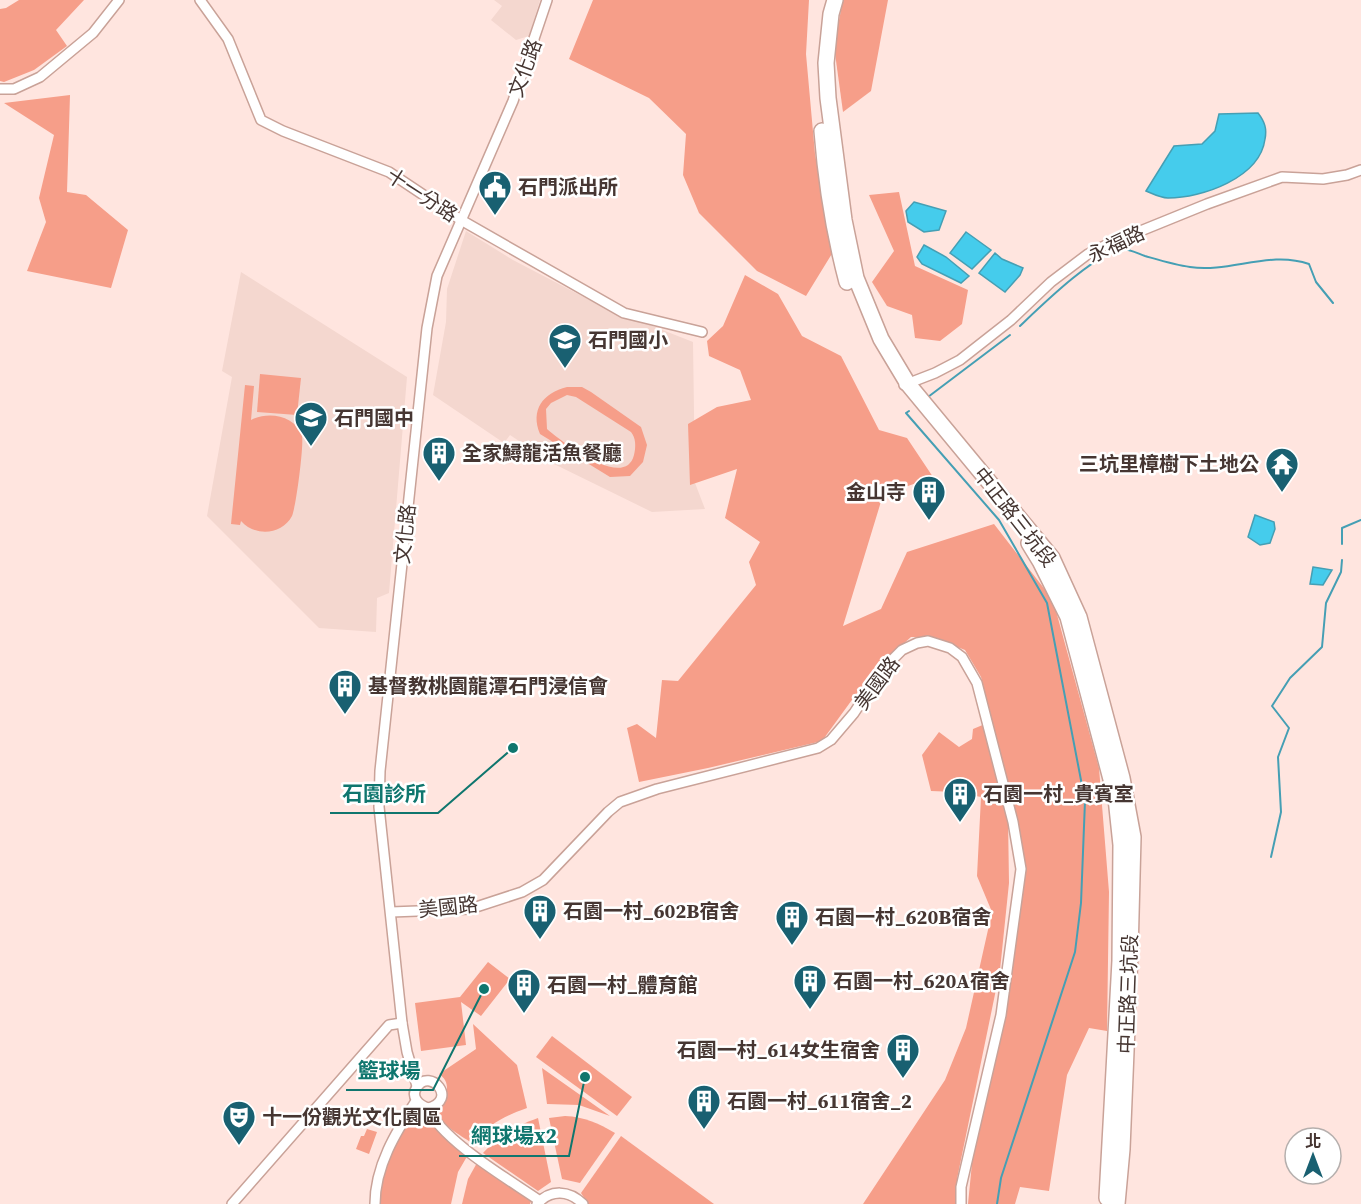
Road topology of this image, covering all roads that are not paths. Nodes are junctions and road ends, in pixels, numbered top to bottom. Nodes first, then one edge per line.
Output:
1 (119, 0) edge
2 (200, 0) edge
3 (547, 0) edge
4 (824, 0) edge
5 (835, 0) edge
6 (0, 89) edge
7 (1361, 170) edge
8 (461, 220) junction
9 (702, 332) dead end
10 (905, 385) junction
11 (390, 912) junction
12 (402, 1023) junction
13 (417, 1086) junction
14 (416, 1101) junction
15 (428, 1108) junction
16 (539, 1202) edge
17 (232, 1204) edge
18 (375, 1204) edge
19 (583, 1204) edge
20 (961, 1204) edge
21 (1107, 1204) edge
22 (1117, 1204) edge

1 - 6 street
2 - 8 street, 十一分路
3 - 8 street, 文化路
4 - 10 main road, 中正路三坑段
5 - 10 main road, 中正路三坑段
7 - 10 street, 永福路
8 - 9 street, 十一分路
8 - 11 street, 文化路
10 - 21 main road, 中正路三坑段
10 - 22 main road, 中正路三坑段
11 - 12 street, 文化路
11 - 20 street, 美國路
12 - 13 street, 文化路
12 - 17 street
13 - 14 street, 文化路
13 - 15 street
14 - 15 street
14 - 18 street
15 - 16 street
16 - 19 street

